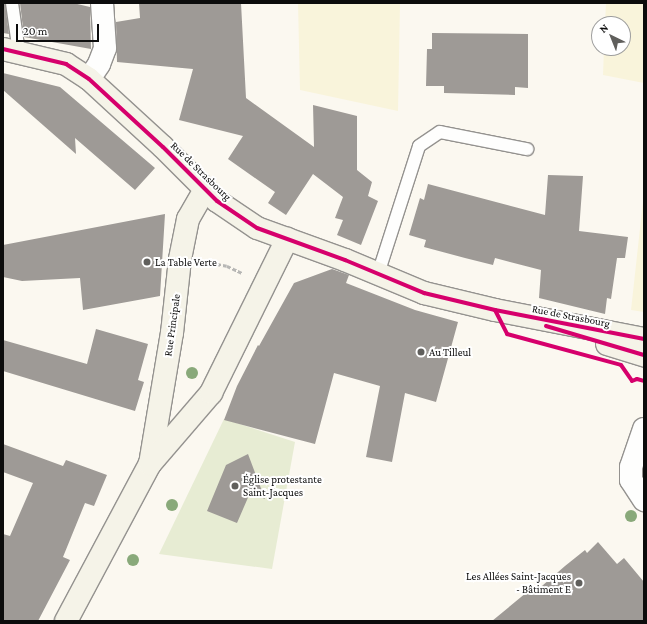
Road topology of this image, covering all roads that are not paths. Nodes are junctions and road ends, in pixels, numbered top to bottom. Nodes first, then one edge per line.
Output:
1 (12, 3) edge
2 (102, 3) edge
3 (11, 51) edge
4 (89, 79) junction
5 (527, 149) dead end
6 (205, 190) junction
7 (287, 239) junction
8 (378, 274) junction
9 (495, 310) junction
10 (644, 339) edge
11 (644, 355) edge
12 (644, 429) edge
13 (150, 464) junction
14 (644, 500) edge
15 (66, 621) edge

1 - 3 lane
2 - 4 street
3 - 4 main road, Rue de Strasbourg
4 - 6 main road, Rue de Strasbourg
5 - 8 lane
6 - 7 main road, Rue de Strasbourg
6 - 13 main road, Rue Principale
7 - 8 main road, Rue de Strasbourg
7 - 13 main road, Rue Principale
8 - 9 main road, Rue de Strasbourg
9 - 10 main road, Rue de Strasbourg
9 - 11 main road, Rue de Strasbourg
12 - 14 street
13 - 15 main road, Rue Principale

